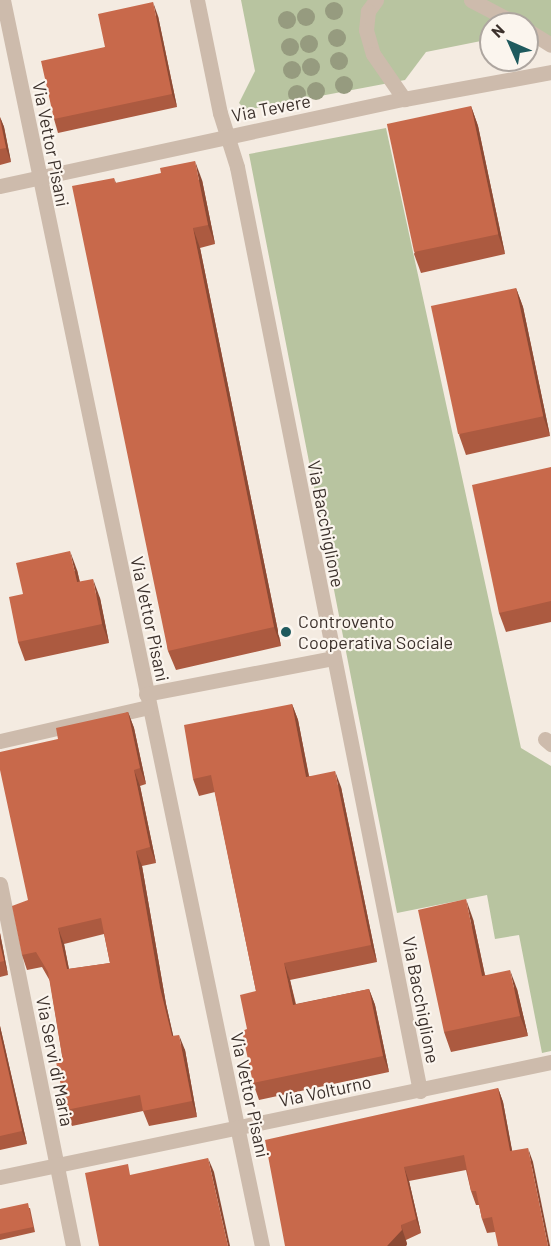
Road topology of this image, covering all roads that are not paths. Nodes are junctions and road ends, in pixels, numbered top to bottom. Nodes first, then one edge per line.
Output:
1 (3, 0) edge
2 (197, 0) edge
3 (376, 0) edge
4 (471, 0) edge
5 (494, 12) edge
6 (551, 72) edge
7 (404, 99) junction
8 (227, 137) junction
9 (38, 178) junction
10 (0, 186) edge
11 (333, 658) junction
12 (147, 701) junction
13 (0, 741) edge
14 (0, 884) edge
15 (551, 1062) edge
16 (420, 1091) junction
17 (237, 1129) junction
18 (56, 1166) junction
19 (0, 1177) edge
20 (73, 1246) edge
21 (262, 1246) edge

1 - 9 street, Via Vettor Pisani
2 - 8 street, Via Bacchiglione
3 - 7 street
4 - 5 street
6 - 7 street, Via Tevere
7 - 8 street, Via Tevere
8 - 9 street, Via Tevere
8 - 11 street, Via Bacchiglione
9 - 10 street, Via Tevere
9 - 12 street, Via Vettor Pisani
11 - 12 street
11 - 16 street, Via Bacchiglione
12 - 13 street
12 - 17 street, Via Vettor Pisani
14 - 18 street, Via Servi di Maria
15 - 16 street, Via Volturno
16 - 17 street, Via Volturno
17 - 18 street, Via Volturno
17 - 21 street, Via Vettor Pisani
18 - 19 street, Via Volturno
18 - 20 street, Via Servi di Maria

